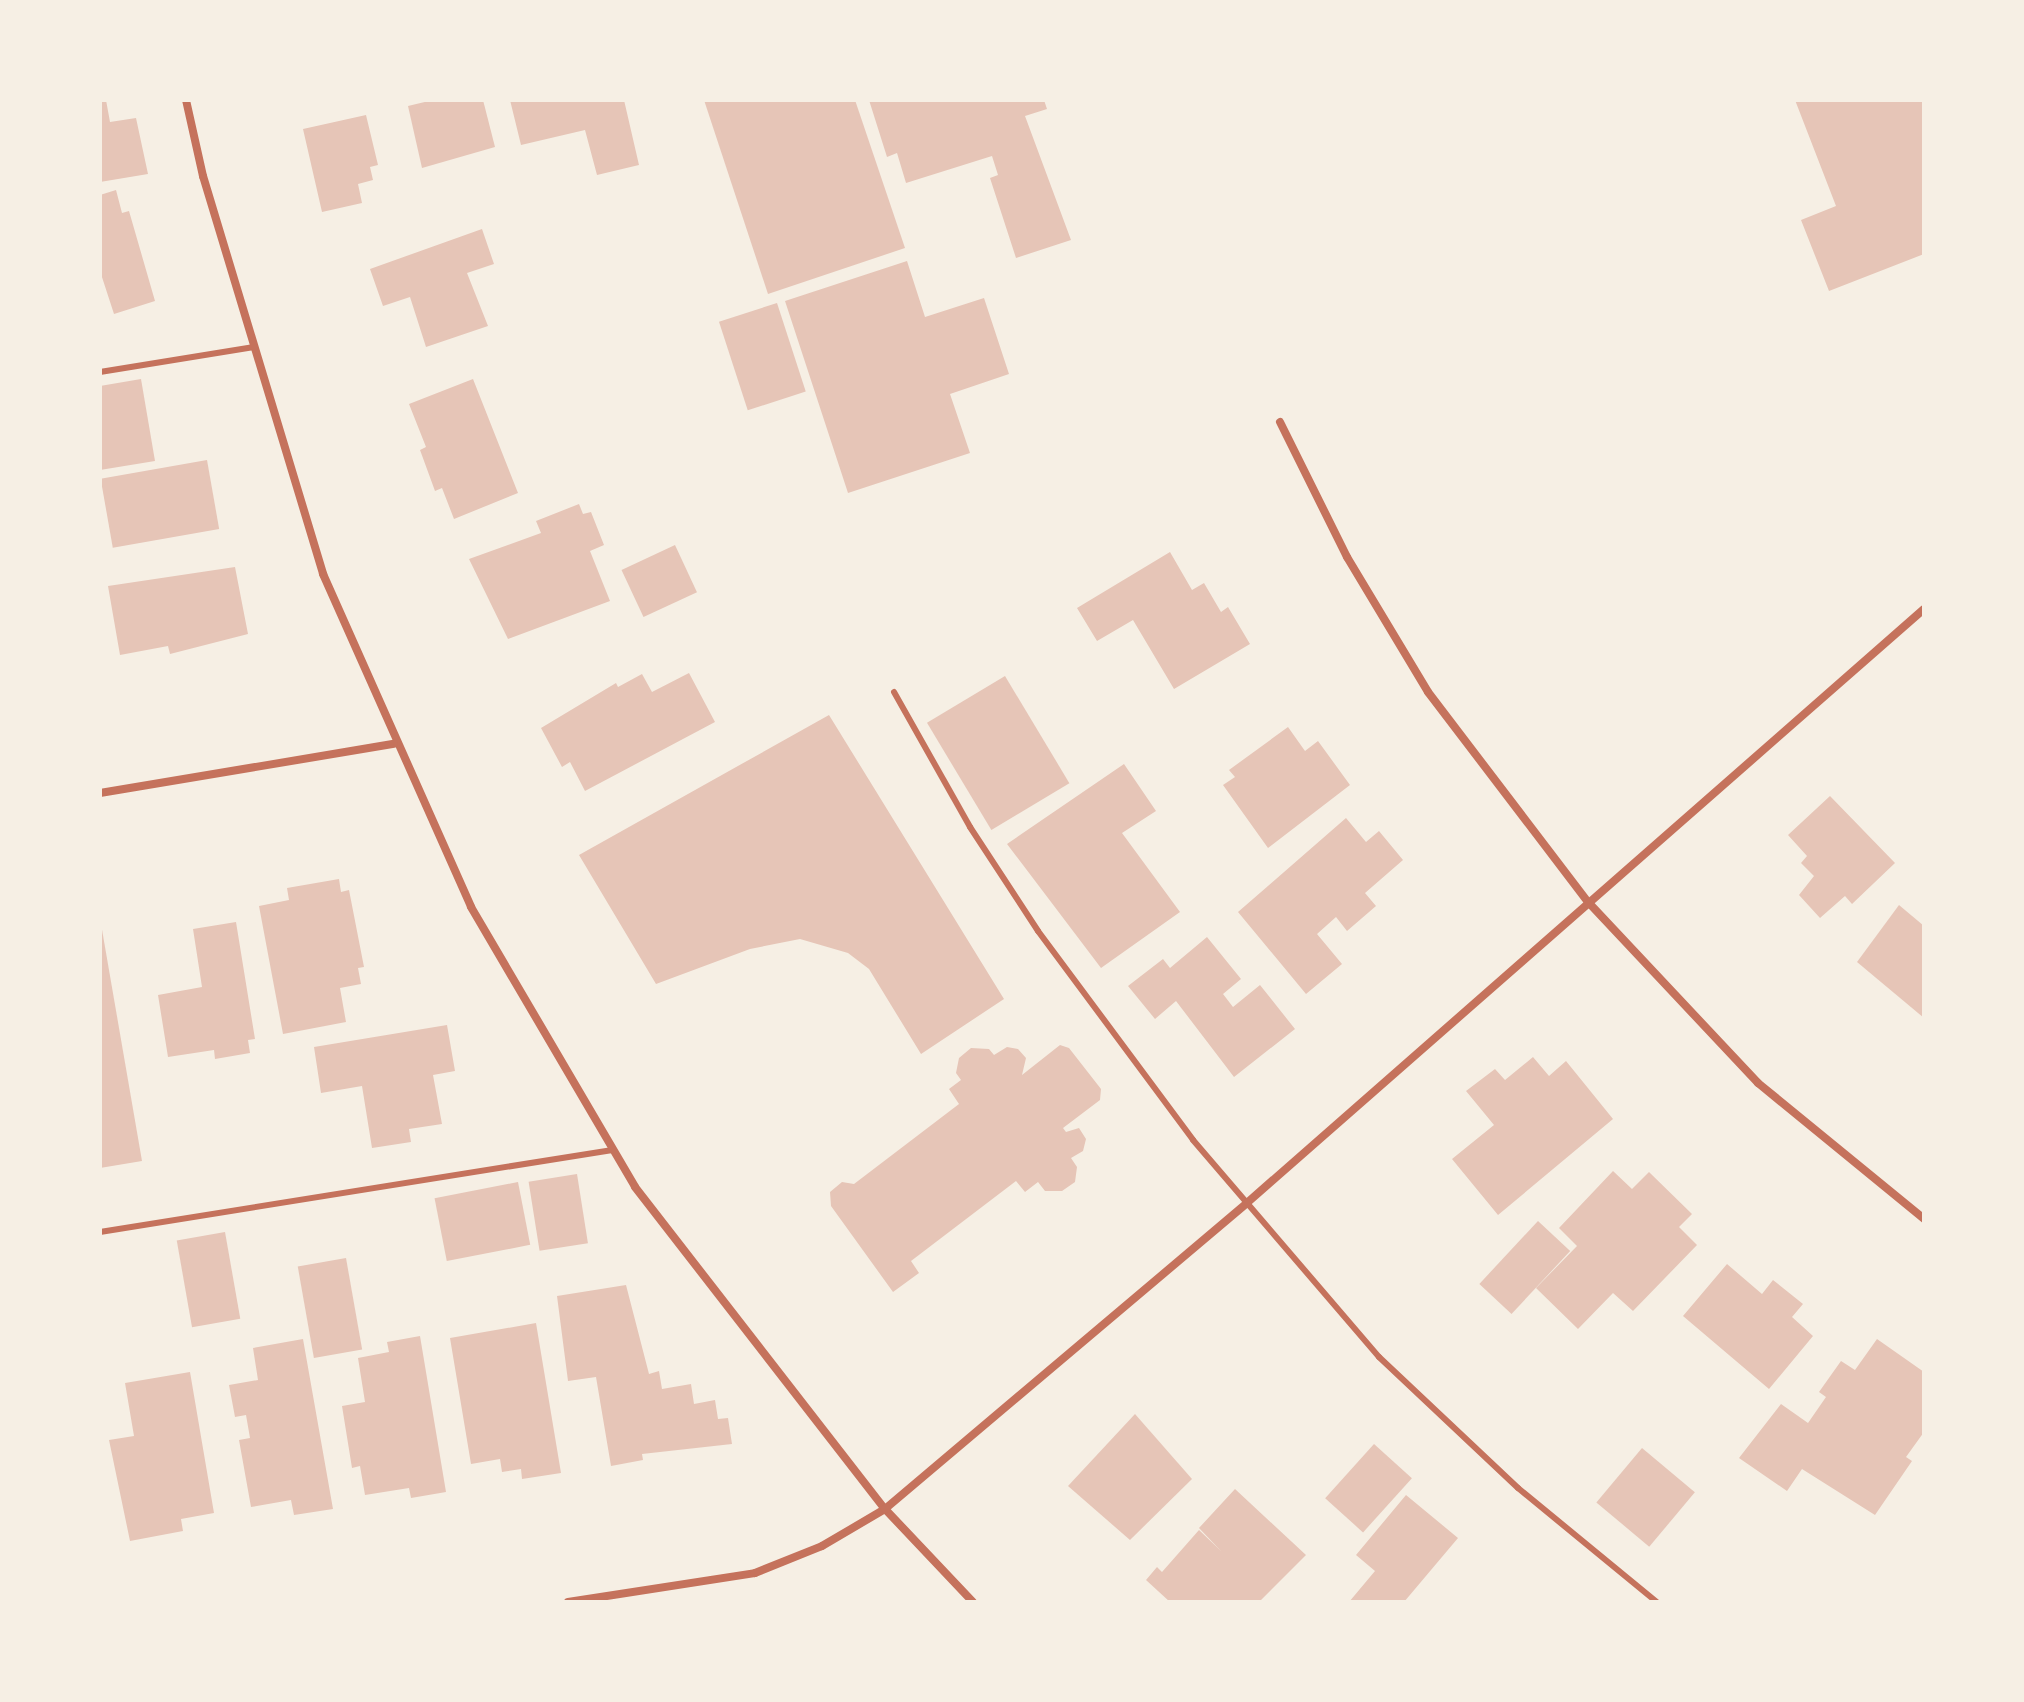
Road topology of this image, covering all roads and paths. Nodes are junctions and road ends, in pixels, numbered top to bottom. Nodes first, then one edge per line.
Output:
1 (186, 100) edge
2 (254, 347) junction
3 (100, 372) edge
4 (1280, 422) dead end
5 (1924, 609) edge
6 (894, 692) dead end
7 (394, 744) junction
8 (100, 793) edge
9 (1589, 903) junction
10 (612, 1150) junction
11 (1248, 1202) junction
12 (1924, 1219) edge
13 (100, 1232) edge
14 (885, 1509) junction
15 (568, 1602) edge
16 (973, 1602) edge
17 (1657, 1602) edge

1 - 2 street
2 - 3 lane
2 - 7 street
4 - 9 street
5 - 9 street
6 - 11 lane
7 - 8 street
7 - 10 street
9 - 11 street
9 - 12 street
10 - 13 lane
10 - 14 street
11 - 14 street
11 - 17 lane
14 - 15 street
14 - 16 street

